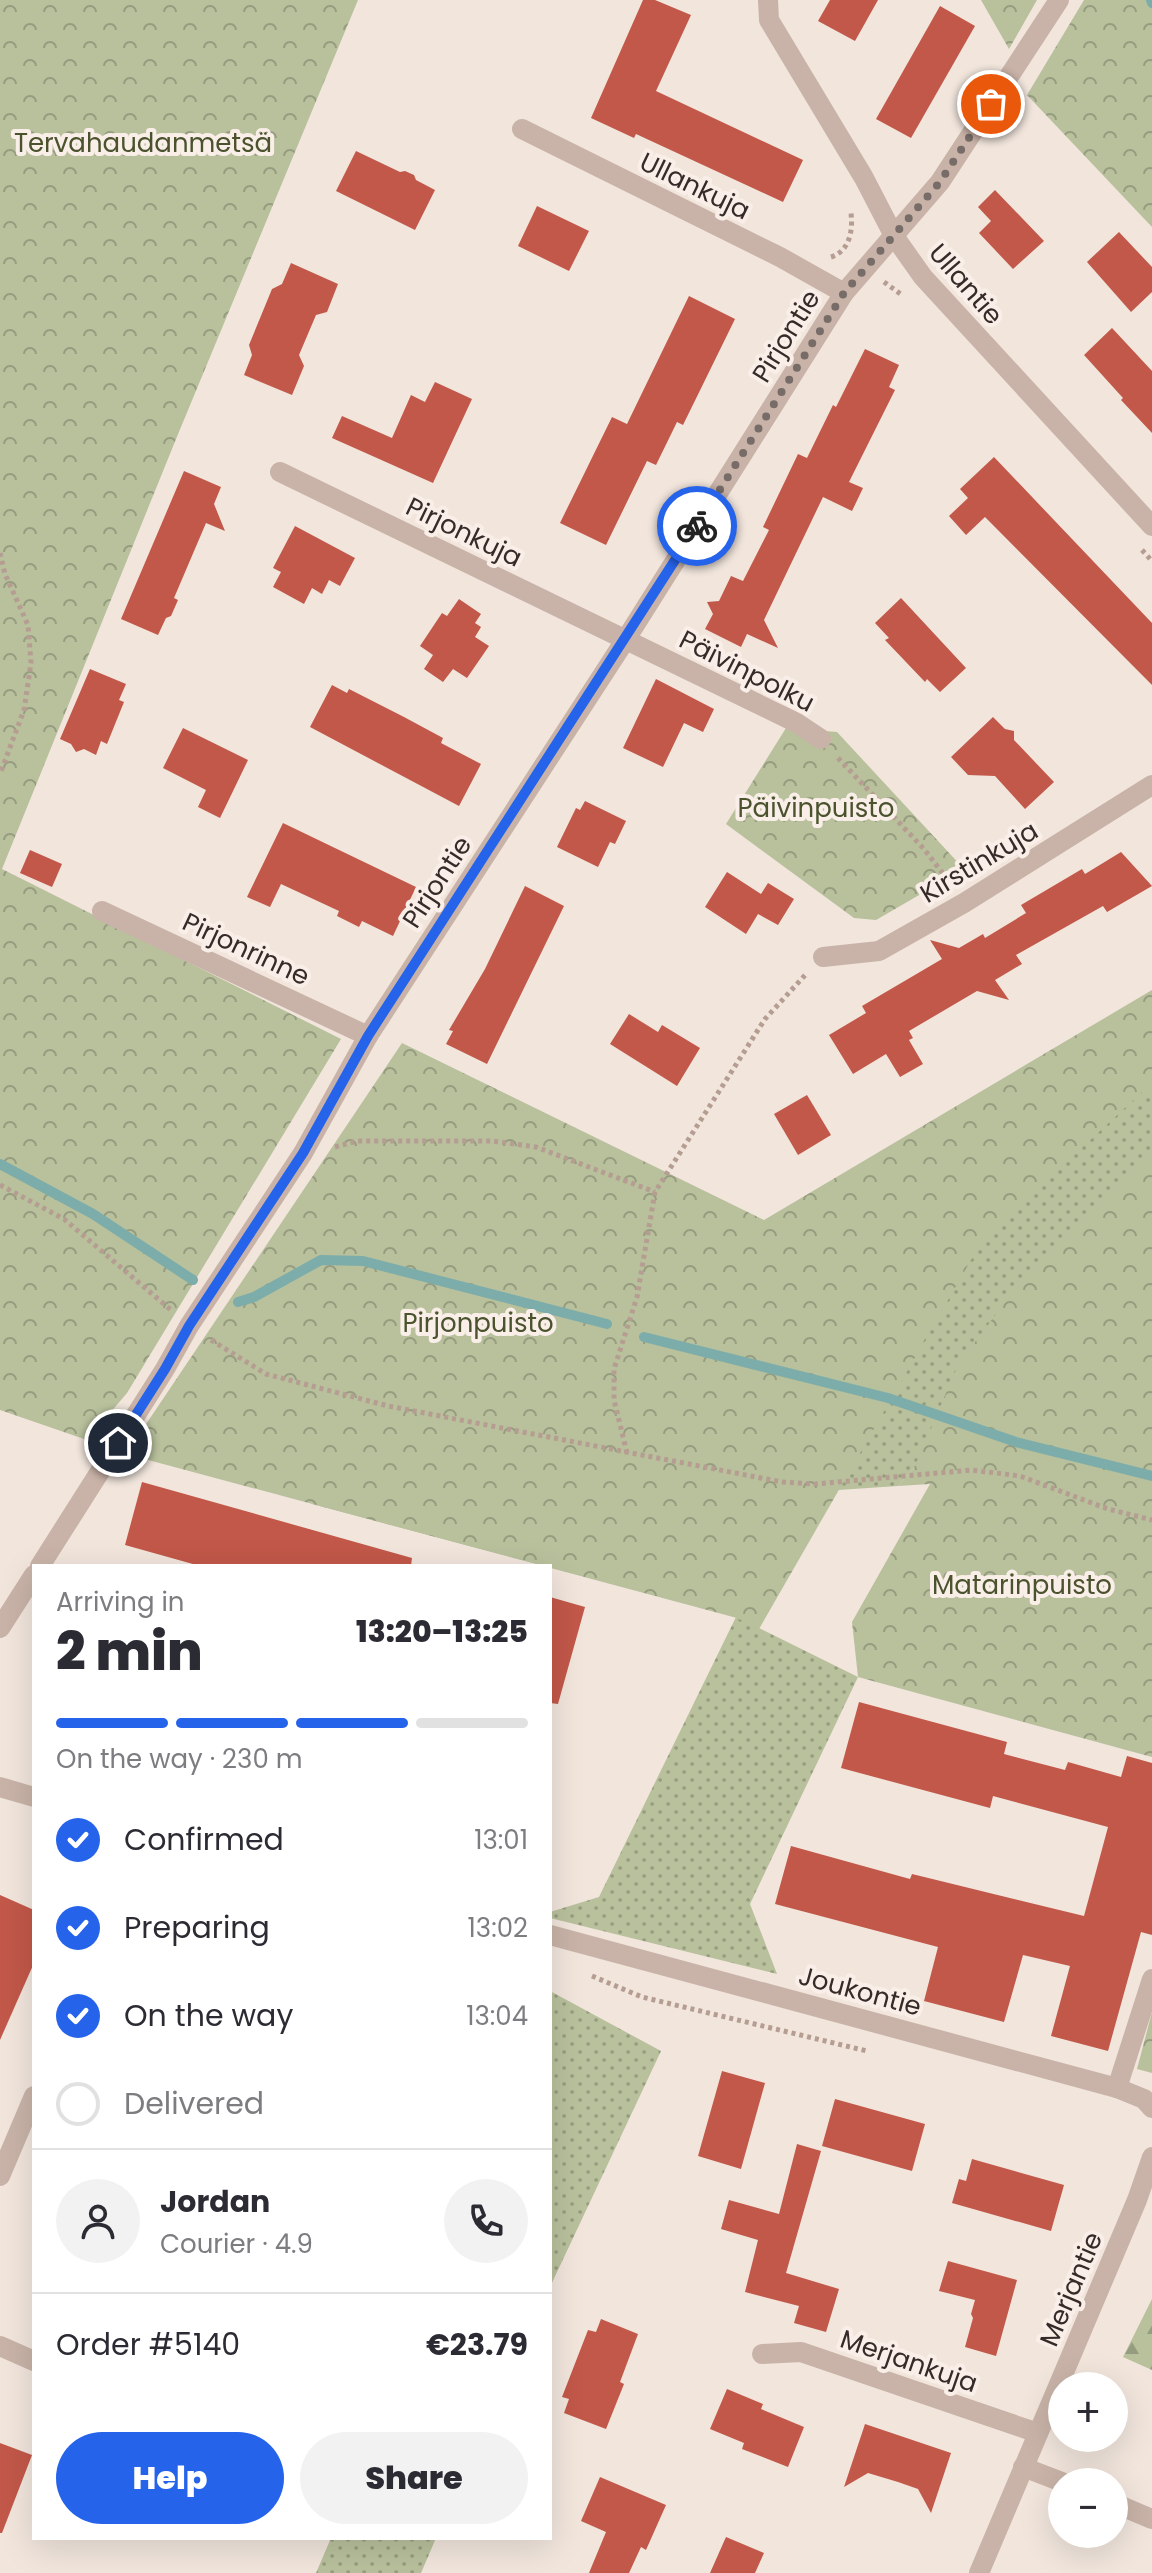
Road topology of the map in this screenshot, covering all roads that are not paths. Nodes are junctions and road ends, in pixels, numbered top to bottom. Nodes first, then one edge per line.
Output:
1 (768, 0) edge
2 (1059, 0) edge
3 (522, 129) dead end
4 (894, 236) junction
5 (844, 293) junction
6 (280, 472) dead end
7 (1152, 526) edge
8 (626, 639) junction
9 (821, 739) road end
10 (1152, 785) edge
11 (102, 911) dead end
12 (823, 957) road end
13 (368, 1036) junction
14 (41, 1564) edge
15 (32, 1578) edge
16 (0, 1628) edge
17 (0, 1787) edge
18 (32, 1796) edge
19 (552, 1936) edge
20 (1152, 1979) edge
21 (1117, 2088) junction
22 (32, 2101) edge
23 (1152, 2108) edge
24 (1152, 2157) edge
25 (0, 2176) edge
26 (0, 2346) edge
27 (762, 2354) dead end
28 (32, 2360) edge
29 (1038, 2433) junction
30 (1023, 2467) junction
31 (1048, 2477) edge
32 (1128, 2509) edge
33 (1152, 2519) edge
34 (979, 2573) edge

1 - 4 street, Ullantie
2 - 4 street, Pirjontie
3 - 5 street, Ullankuja
4 - 5 street, Pirjontie
4 - 7 street, Ullantie
5 - 8 street, Pirjontie
6 - 8 street, Pirjonkuja
8 - 9 street, Päivinpolku
8 - 13 street, Pirjontie
10 - 12 street, Kirstinkuja
11 - 13 street, Pirjonrinne
13 - 14 street, Pirjontie
15 - 16 street
17 - 18 street
19 - 21 street, Joukontie
20 - 21 street
21 - 23 street, Joukontie
22 - 25 street
24 - 29 street, Merjantie
26 - 28 street
27 - 29 street, Merjankuja
29 - 30 street, Merjantie
30 - 31 street
30 - 34 street, Merjantie
32 - 33 street

